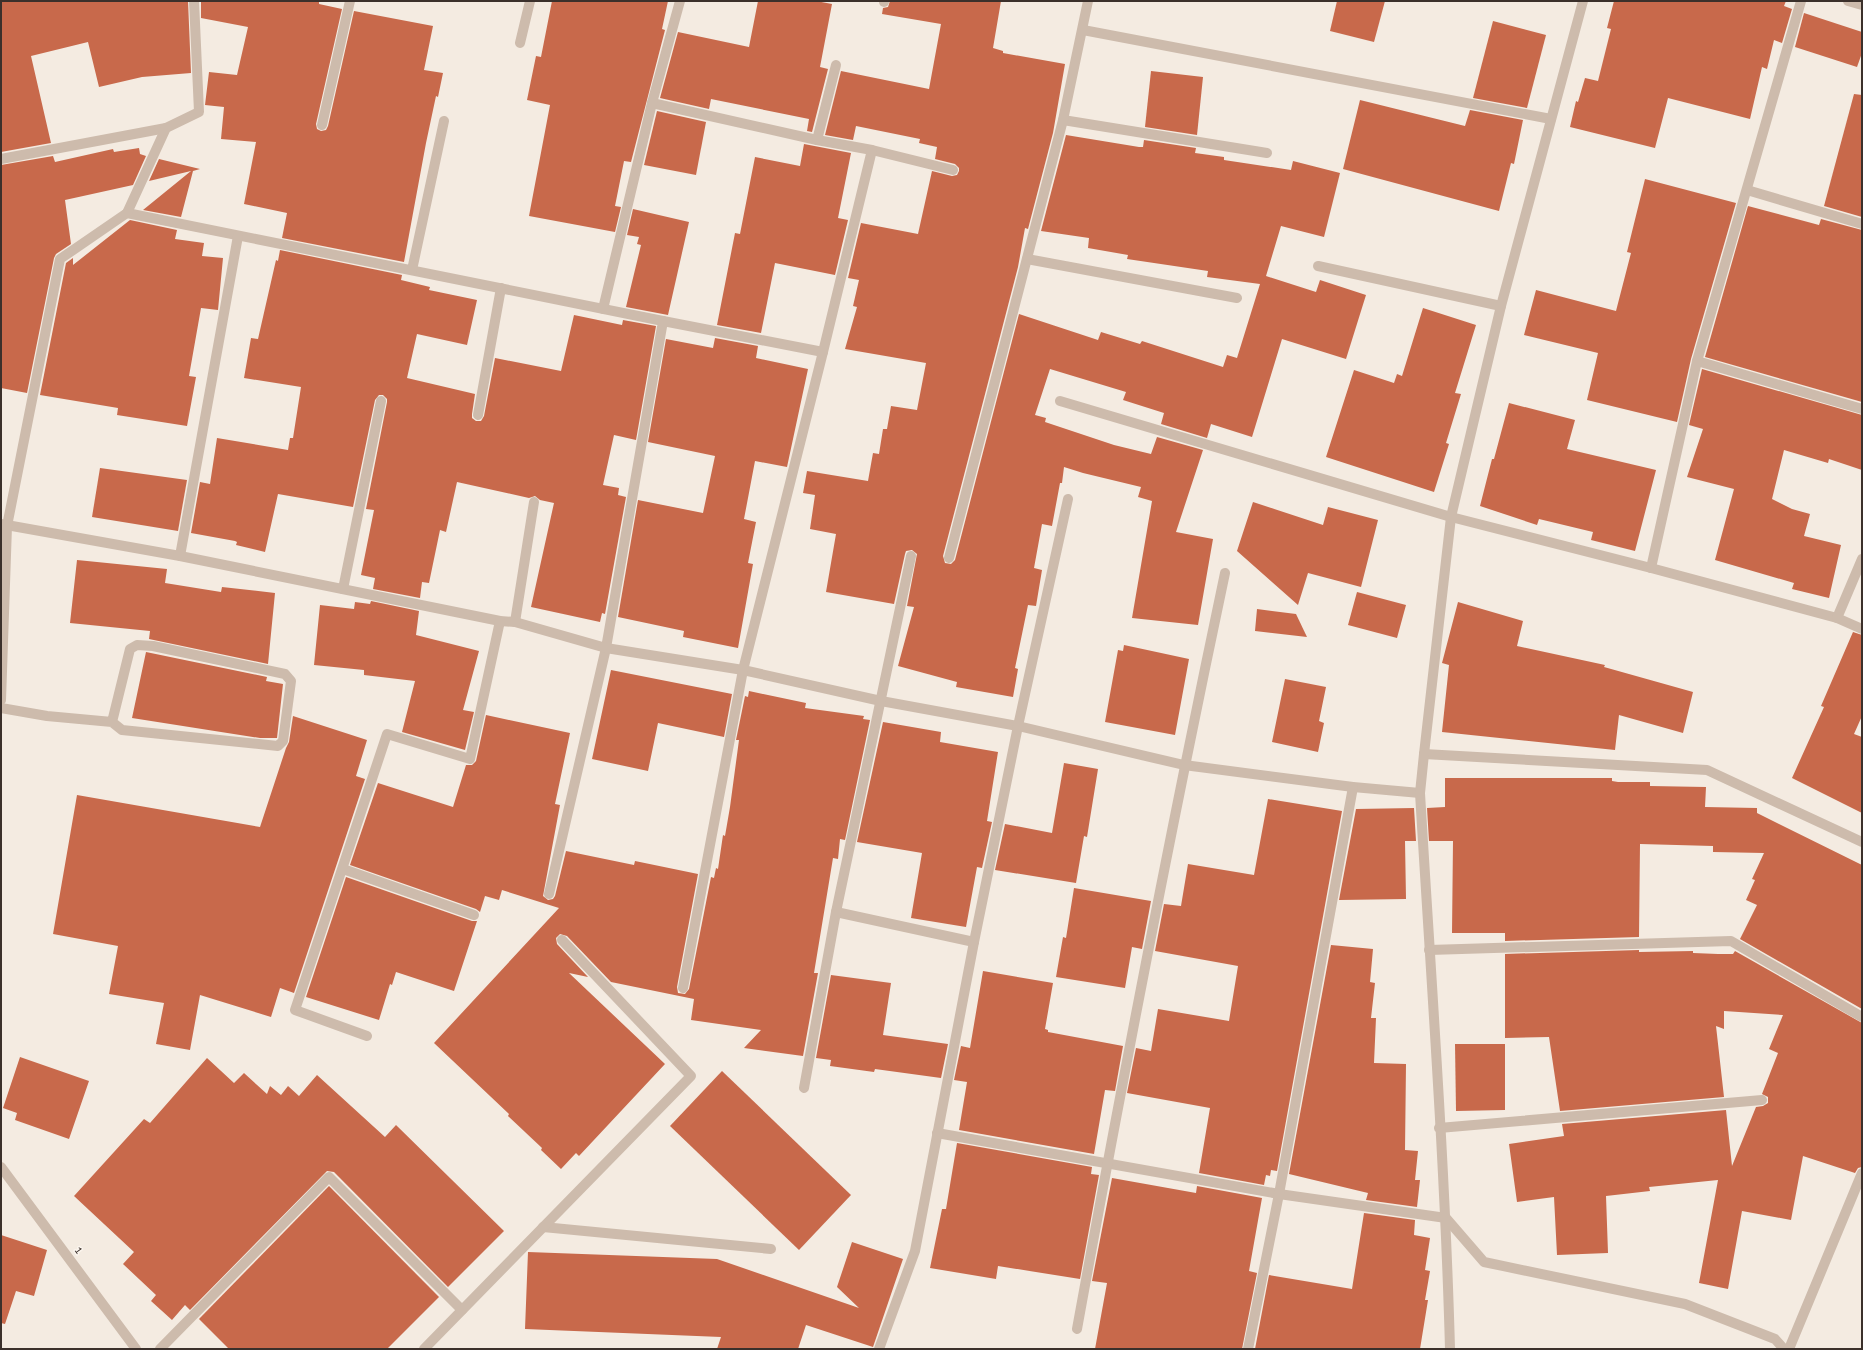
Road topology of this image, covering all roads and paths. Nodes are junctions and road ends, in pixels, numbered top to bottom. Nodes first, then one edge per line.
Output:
1 (194, 1) edge
2 (350, 1) edge
3 (530, 1) edge
4 (680, 1) edge
5 (1088, 1) edge
6 (1584, 1) edge
7 (1802, 1) edge
8 (1848, 1) edge
9 (1862, 5) edge
10 (1083, 30) junction
11 (520, 43) dead end
12 (836, 65) dead end
13 (652, 103) junction
14 (1551, 119) junction
15 (1063, 120) junction
16 (444, 122) dead end
17 (322, 125) dead end
18 (166, 128) junction
19 (817, 140) junction
20 (872, 150) junction
21 (1267, 154) dead end
22 (1, 159) edge
23 (953, 170) dead end
24 (1746, 190) junction
25 (127, 213) junction
26 (1862, 224) edge
27 (238, 236) junction
28 (1027, 259) junction
29 (1318, 266) dead end
30 (412, 270) junction
31 (501, 288) junction
32 (1237, 298) dead end
33 (1501, 306) junction
34 (603, 308) junction
35 (663, 321) junction
36 (823, 352) junction
37 (1697, 361) junction
38 (1060, 401) dead end
39 (381, 402) dead end
40 (1862, 409) edge
41 (478, 415) dead end
42 (1068, 499) dead end
43 (534, 502) dead end
44 (1450, 517) junction
45 (4, 525) edge
46 (180, 556) junction
47 (911, 556) dead end
48 (950, 558) dead end
49 (1862, 559) edge
50 (1651, 568) junction
51 (1224, 573) dead end
52 (344, 590) junction
53 (1837, 618) junction
54 (500, 621) junction
55 (515, 622) junction
56 (1862, 629) edge
57 (606, 648) junction
58 (743, 670) junction
59 (2, 681) edge
60 (1, 700) edge
61 (881, 701) junction
62 (1, 708) edge
63 (112, 722) junction
64 (1018, 726) junction
65 (1424, 754) junction
66 (1184, 765) junction
67 (1352, 787) junction
68 (1420, 793) junction
69 (1862, 842) edge
70 (343, 869) junction
71 (549, 894) dead end
72 (836, 912) junction
73 (474, 915) dead end
74 (562, 940) dead end
75 (974, 942) junction
76 (1429, 950) junction
77 (683, 988) dead end
78 (1862, 1017) edge
79 (367, 1036) dead end
80 (804, 1088) dead end
81 (1762, 1100) dead end
82 (1439, 1128) junction
83 (937, 1133) junction
84 (1107, 1162) junction
85 (1, 1166) edge
86 (1862, 1173) edge
87 (1279, 1194) junction
88 (1446, 1218) junction
89 (543, 1227) junction
90 (771, 1249) dead end
91 (462, 1310) junction
92 (1077, 1329) dead end
93 (136, 1349) edge
94 (160, 1349) edge
95 (424, 1349) edge
96 (879, 1349) edge
97 (1248, 1349) edge
98 (1450, 1349) edge
99 (1784, 1349) edge
100 (1789, 1349) edge

1 - 18 street
2 - 17 street
3 - 11 street
4 - 13 street
5 - 10 street
6 - 14 street
7 - 24 street
8 - 9 street
10 - 14 street
10 - 15 street
12 - 19 street
13 - 19 street
13 - 34 street
14 - 33 street
15 - 21 street
15 - 28 street
16 - 30 street
18 - 22 street
18 - 25 street
19 - 20 street
20 - 23 street
20 - 36 street
24 - 26 street
24 - 37 street
25 - 27 street
25 - 45 street
27 - 30 street
27 - 46 street
28 - 32 street
28 - 48 street
29 - 33 street
30 - 31 street
31 - 34 street
31 - 41 street
33 - 44 street
34 - 35 street
35 - 36 street
35 - 57 street
36 - 58 street
37 - 40 street
37 - 50 street
38 - 44 street
39 - 52 street
42 - 64 street
43 - 55 street
44 - 50 street
44 - 65 street
45 - 46 street
45 - 59 street
46 - 52 street
47 - 61 street
49 - 53 street
50 - 53 street
51 - 66 street
52 - 54 street
53 - 56 street
54 - 55 street
54 - 70 street
55 - 57 street
57 - 58 street
57 - 71 street
58 - 61 street
58 - 77 street
59 - 60 street
61 - 64 street
61 - 72 street
62 - 63 street
63 - 63 street
64 - 66 street
64 - 75 street
65 - 68 street
65 - 69 street
66 - 67 street
66 - 84 street
67 - 68 street
67 - 87 street
68 - 76 street
70 - 73 street
70 - 79 street
72 - 75 street
72 - 80 street
74 - 89 street
75 - 83 street
76 - 78 street
76 - 82 street
81 - 82 street
82 - 88 street
83 - 84 street
83 - 96 street
84 - 87 street
84 - 92 street
85 - 93 street, 1
86 - 100 street
87 - 88 street
87 - 97 street
88 - 98 street
88 - 99 street
89 - 90 street
89 - 91 street
91 - 94 street
91 - 95 street

